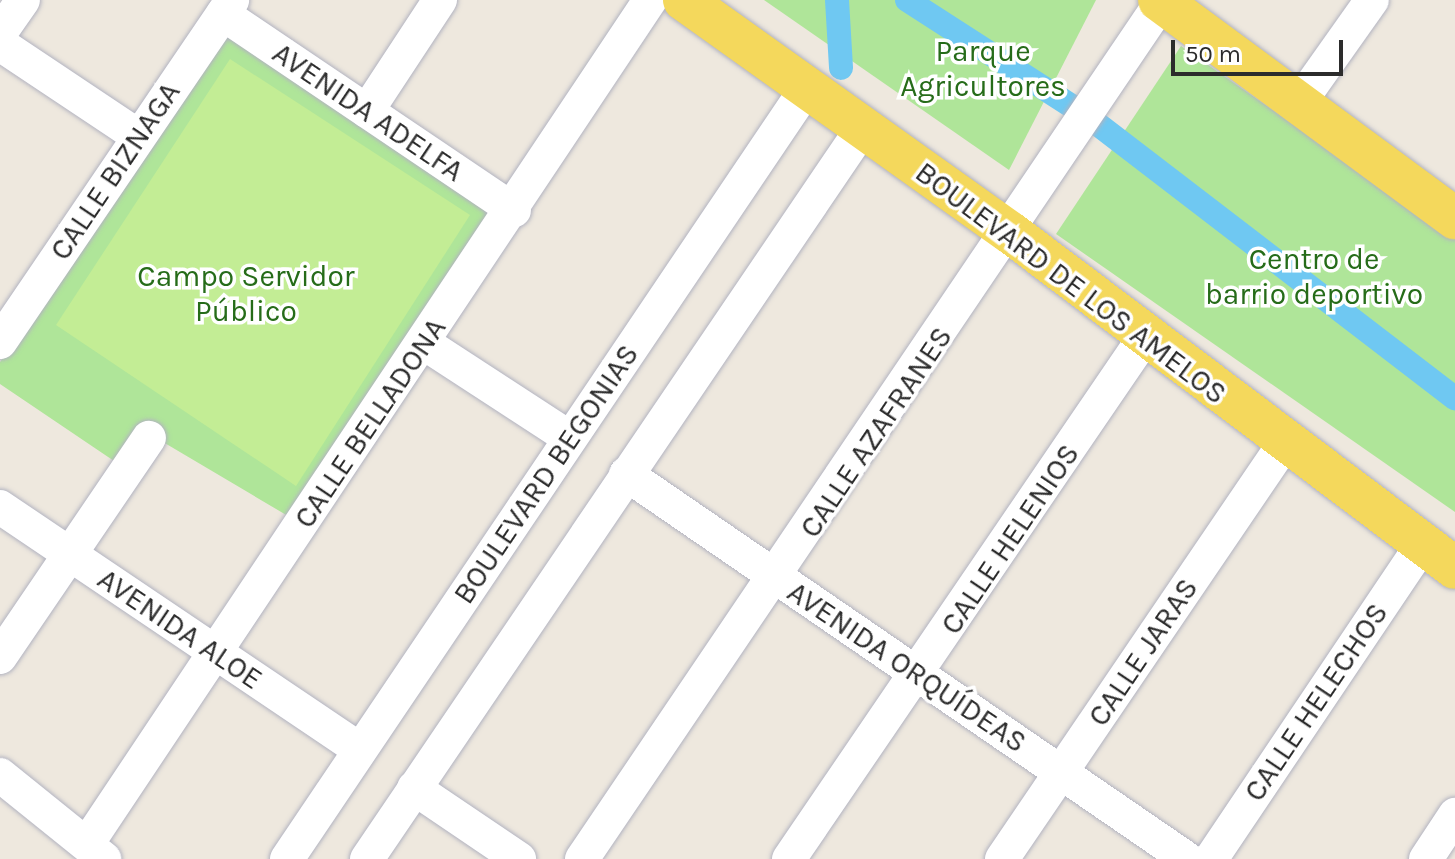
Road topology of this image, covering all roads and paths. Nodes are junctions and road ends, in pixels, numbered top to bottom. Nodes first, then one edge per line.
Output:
1 (23, 0) edge
2 (440, 0) edge
3 (650, 0) edge
4 (684, 0) edge
5 (1372, 0) edge
6 (1161, 1) edge
7 (228, 7) edge
8 (0, 33) edge
9 (0, 44) edge
10 (806, 89) junction
11 (1299, 103) junction
12 (367, 111) junction
13 (862, 129) junction
14 (138, 136) junction
15 (1450, 205) edge
16 (514, 210) junction
17 (1011, 233) junction
18 (1146, 335) junction
19 (0, 342) edge
20 (424, 343) junction
21 (149, 438) dead end
22 (570, 438) junction
23 (1284, 444) junction
24 (626, 474) junction
25 (0, 507) edge
26 (70, 555) junction
27 (1439, 557) edge
28 (777, 579) junction
29 (216, 653) junction
30 (0, 657) edge
31 (919, 673) junction
32 (360, 750) junction
33 (1062, 772) junction
34 (0, 775) edge
35 (414, 788) junction
36 (1455, 815) edge
37 (96, 852) edge
38 (287, 859) edge
39 (367, 859) edge
40 (519, 859) edge
41 (582, 859) edge
42 (789, 859) edge
43 (1002, 859) edge
44 (1187, 859) edge
45 (1211, 859) edge
46 (1426, 859) edge

1 - 8 street
2 - 12 street
3 - 16 street, CALLE BELLADONA
4 - 10 main road, BOULEVARD DE LOS AMELOS
5 - 11 street
6 - 11 main road
6 - 17 street, CALLE AZAFRANES
7 - 12 street, AVENIDA ADELFA
7 - 14 street, CALLE BIZNAGA
9 - 14 street
10 - 13 main road, BOULEVARD DE LOS AMELOS
10 - 22 street, BOULEVARD BEGONIAS
11 - 15 main road
12 - 16 street, AVENIDA ADELFA
13 - 17 main road, BOULEVARD DE LOS AMELOS
13 - 24 street
14 - 19 street, CALLE BIZNAGA
16 - 20 street, CALLE BELLADONA
17 - 18 main road, BOULEVARD DE LOS AMELOS
17 - 28 street, CALLE AZAFRANES
18 - 23 main road, BOULEVARD DE LOS AMELOS
18 - 31 street, CALLE HELENIOS
20 - 22 street
20 - 29 street, CALLE BELLADONA
21 - 26 street
22 - 32 street, BOULEVARD BEGONIAS
23 - 27 main road, BOULEVARD DE LOS AMELOS
23 - 33 street, CALLE JARAS
24 - 28 street, AVENIDA ORQUÍDEAS
24 - 35 street
25 - 26 street, AVENIDA ALOE
26 - 29 street, AVENIDA ALOE
26 - 30 street
27 - 45 street, CALLE HELECHOS
28 - 31 street, AVENIDA ORQUÍDEAS
28 - 41 street, CALLE AZAFRANES
29 - 32 street, AVENIDA ALOE
29 - 37 street, CALLE BELLADONA
31 - 33 street, AVENIDA ORQUÍDEAS
31 - 42 street, CALLE HELENIOS
32 - 38 street, BOULEVARD BEGONIAS
33 - 43 street, CALLE JARAS
33 - 44 street, AVENIDA ORQUÍDEAS
34 - 37 street
35 - 39 street
35 - 40 street
36 - 46 street

